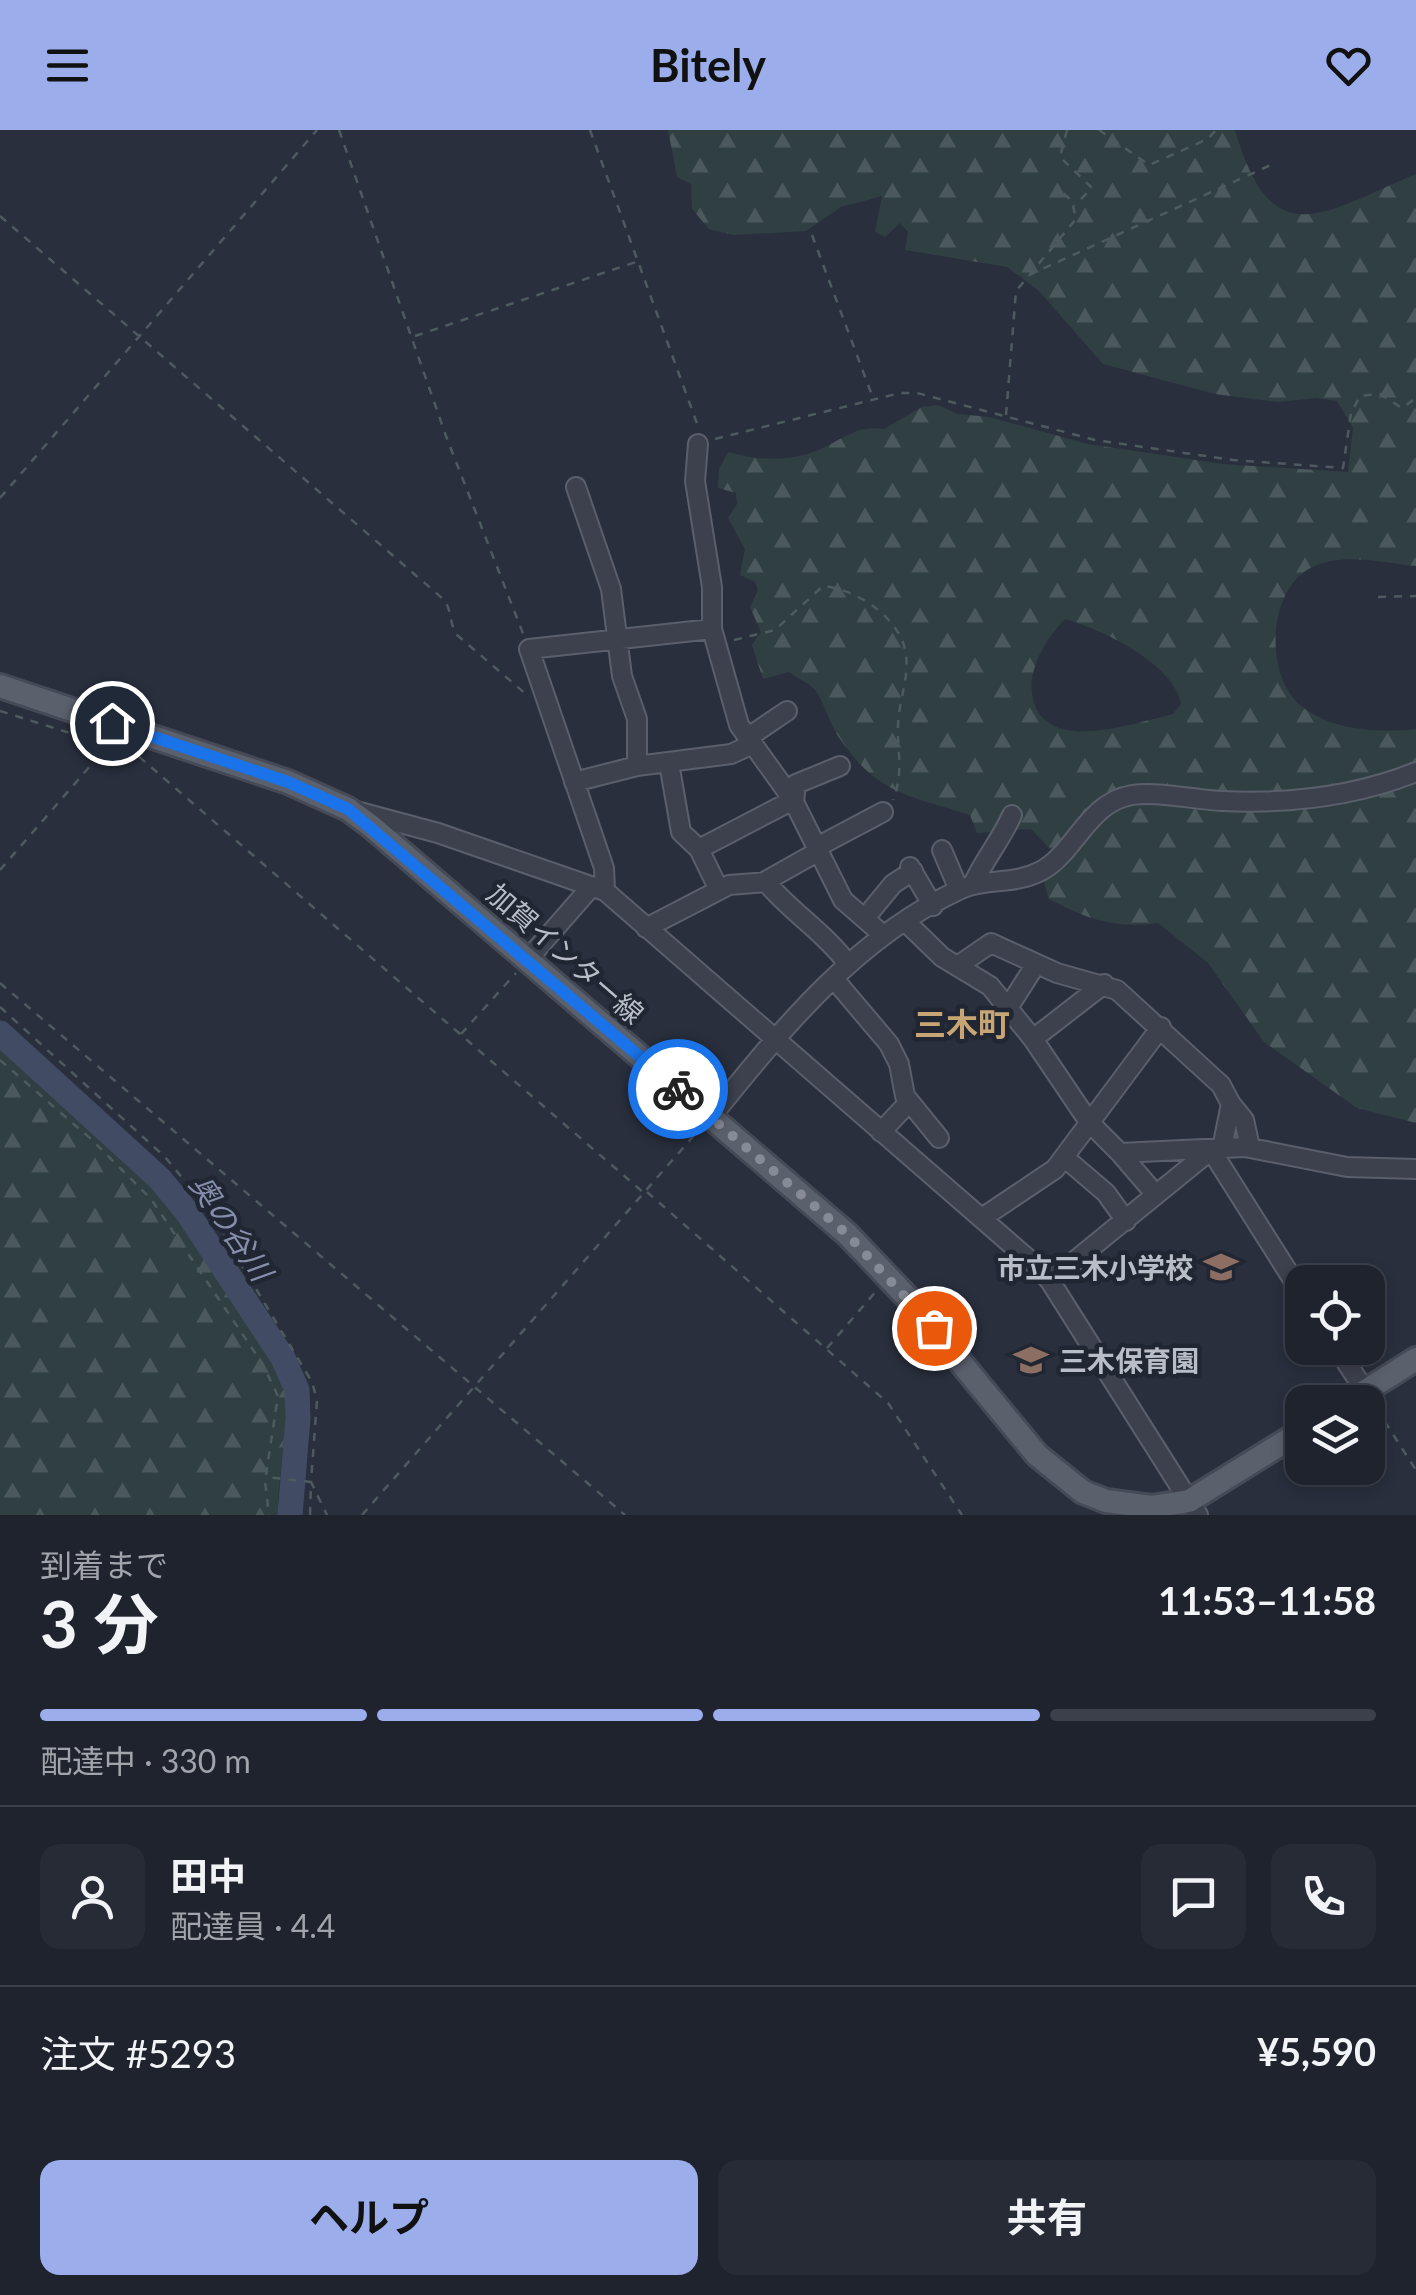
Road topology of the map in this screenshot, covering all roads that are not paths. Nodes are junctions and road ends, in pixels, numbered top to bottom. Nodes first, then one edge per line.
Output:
1 (698, 444) road end
2 (576, 487) dead end
3 (715, 636) junction
4 (616, 638) junction
5 (0, 686) edge
6 (787, 711) dead end
7 (750, 741) junction
8 (669, 763) junction
9 (637, 766) junction
10 (840, 766) dead end
11 (1416, 772) edge
12 (574, 782) junction
13 (794, 801) junction
14 (348, 809) junction
15 (884, 812) road end
16 (1012, 815) dead end
17 (818, 849) junction
18 (699, 850) junction
19 (942, 850) dead end
20 (764, 882) junction
21 (966, 887) junction
22 (598, 889) junction
23 (719, 890) junction
24 (933, 906) junction
25 (865, 918) junction
26 (906, 922) junction
27 (646, 928) junction
28 (882, 934) junction
29 (528, 959) junction
30 (848, 964) junction
31 (1036, 964) junction
32 (966, 969) junction
33 (834, 979) junction
34 (1104, 984) junction
35 (1008, 1008) junction
36 (1161, 1027) junction
37 (776, 1039) junction
38 (1033, 1039) junction
39 (909, 1102) junction
40 (1230, 1104) junction
41 (1089, 1122) junction
42 (703, 1126) junction
43 (881, 1132) junction
44 (900, 1148) junction
45 (1250, 1148) junction
46 (1216, 1149) junction
47 (1120, 1153) junction
48 (1065, 1158) junction
49 (1416, 1169) edge
50 (1156, 1195) junction
51 (982, 1218) junction
52 (1126, 1221) junction
53 (1285, 1265) edge
54 (1050, 1281) junction
55 (1416, 1358) edge
56 (1374, 1385) edge
57 (1285, 1444) edge
58 (1190, 1509) edge

1 - 3 street
2 - 4 street
3 - 4 street
3 - 7 street
4 - 9 street
4 - 12 street
5 - 14 main road, 加賀インター線
6 - 7 street
7 - 8 street
7 - 13 street
8 - 9 street
8 - 18 street
9 - 12 street
10 - 13 street
11 - 21 street
12 - 22 street
13 - 17 street
13 - 18 street
14 - 22 street
14 - 29 main road, 加賀インター線
15 - 17 street
16 - 21 street
17 - 20 street
17 - 25 street
18 - 23 street
19 - 21 street
20 - 23 street
20 - 30 street
21 - 24 street
22 - 27 street
22 - 29 street
23 - 27 street
24 - 25 street
24 - 26 street
25 - 28 street
26 - 28 street
26 - 32 street
27 - 37 street
28 - 30 street
29 - 42 main road, 加賀インター線
30 - 33 street
31 - 32 street
31 - 34 street
31 - 35 street
32 - 35 street
33 - 37 street
33 - 39 street
34 - 36 street
34 - 38 street
35 - 38 street
36 - 40 street
36 - 41 street
37 - 42 street
37 - 43 street
38 - 41 street
39 - 43 street
39 - 44 street
40 - 45 street
40 - 46 street
41 - 47 street
41 - 48 street
42 - 58 main road, 加賀インター線
43 - 44 street
44 - 51 street
45 - 46 street
45 - 49 street
46 - 47 street
46 - 50 street
46 - 53 street
47 - 50 street
48 - 51 street
48 - 52 street
50 - 52 street
51 - 54 street
52 - 54 street
54 - 58 street
55 - 56 main road
57 - 58 main road, 加賀インター線

